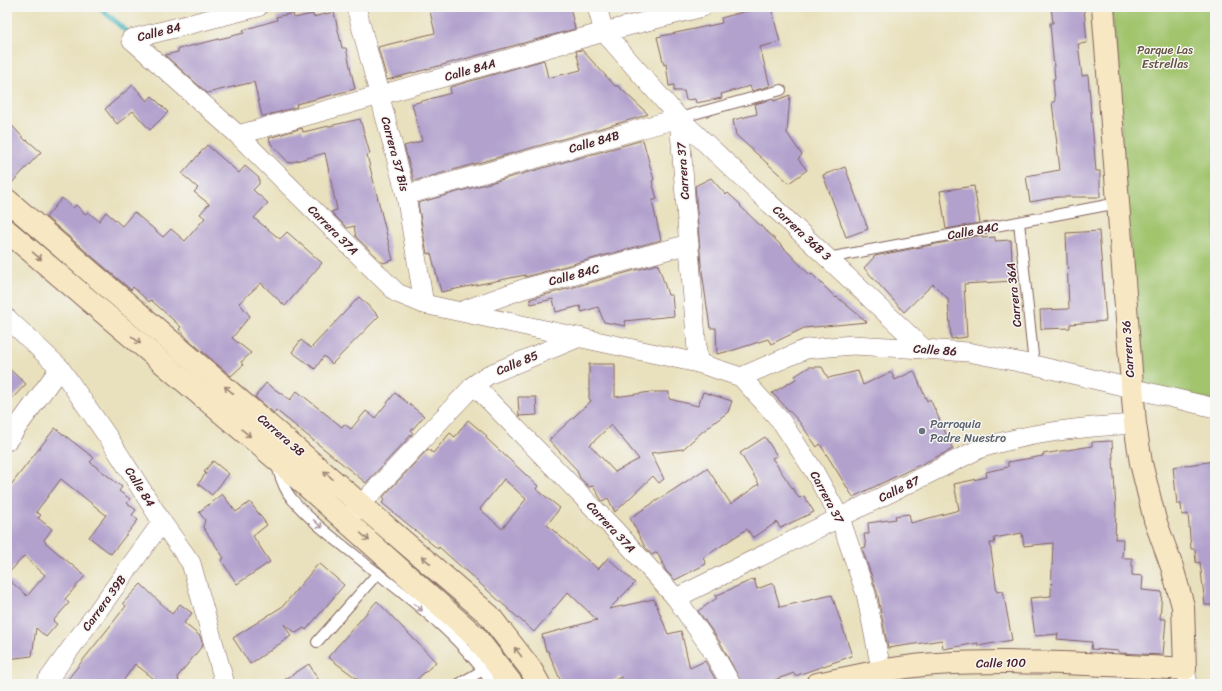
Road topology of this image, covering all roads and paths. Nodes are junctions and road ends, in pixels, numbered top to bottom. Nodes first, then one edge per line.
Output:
1 (258, 7) edge
2 (356, 7) edge
3 (597, 7) edge
4 (703, 7) edge
5 (1104, 7) edge
6 (604, 32) junction
7 (130, 39) joint
8 (781, 90) dead end
9 (380, 96) junction
10 (679, 118) junction
11 (238, 135) junction
12 (406, 195) junction
13 (7, 200) edge
14 (1118, 203) junction
15 (1019, 222) junction
16 (7, 231) edge
17 (689, 244) junction
18 (828, 258) junction
19 (424, 304) junction
20 (462, 311) junction
21 (7, 318) edge
22 (580, 337) junction
23 (924, 349) junction
24 (698, 363) junction
25 (1034, 365) junction
26 (60, 368) junction
27 (741, 377) junction
28 (474, 384) junction
29 (1131, 390) junction
30 (1215, 408) edge
31 (1135, 424) junction
32 (7, 441) edge
33 (275, 458) junction
34 (361, 503) junction
35 (840, 518) junction
36 (346, 520) junction
37 (162, 522) junction
38 (378, 573) junction
39 (676, 598) junction
40 (318, 642) dead end
41 (483, 670) junction
42 (1187, 677) edge
43 (882, 678) edge
44 (45, 684) edge
45 (225, 684) edge
46 (459, 684) edge
47 (492, 684) edge
48 (512, 684) edge
49 (539, 684) edge
50 (731, 684) edge
51 (817, 684) edge

1 - 7 street, Calle 84
2 - 9 street, Carrera 37 Bis
3 - 6 street
4 - 6 street, Calle 84A
5 - 14 main road, Carrera 36
6 - 9 street, Calle 84A
6 - 10 street
7 - 11 street, Carrera 37A
8 - 10 lane, Calle 84B
9 - 11 street, Calle 84A
9 - 12 street, Carrera 37 Bis
10 - 12 street, Calle 84B
10 - 17 street, Carrera 37
10 - 18 street, Carrera 36B 3
11 - 19 street, Carrera 37A
12 - 19 street, Carrera 37 Bis
34 -> 13 main road, Carrera 38
14 - 15 lane, Calle 84C
14 - 29 main road, Carrera 36
15 - 18 lane, Calle 84C
15 - 25 lane, Carrera 36A
16 -> 33 main road, Carrera 38
17 - 20 street, Calle 84C
17 - 24 street, Carrera 37
18 - 23 street, Carrera 36B 3
19 - 20 street, Carrera 37A
20 - 22 street, Carrera 37A
21 - 26 street, Calle 84
22 - 24 street
22 - 28 street, Calle 85
23 - 25 street, Calle 86
23 - 27 street, Calle 86
24 - 27 street
25 - 29 street, Calle 86
26 - 32 street
26 - 37 street, Calle 84
27 - 35 street, Carrera 37
28 - 34 street, Calle 85
28 - 39 street, Carrera 37A
29 - 30 street
29 - 31 main road, Carrera 36
31 - 35 street, Calle 87
31 - 42 main road, Carrera 36
33 - 36 main road, Carrera 38
33 -> 38 lane
34 - 36 street, Calle 85
49 -> 34 main road, Carrera 38
35 - 39 street, Calle 87
35 - 43 street, Carrera 37
36 -> 48 main road, Carrera 38
37 - 44 street, Carrera 39B
37 - 45 street, Calle 84
38 - 40 lane
38 -> 41 lane
39 - 50 street, Carrera 37A
41 - 46 lane
41 - 47 lane
42 - 43 main road, Calle 100
43 - 51 main road, Calle 100

